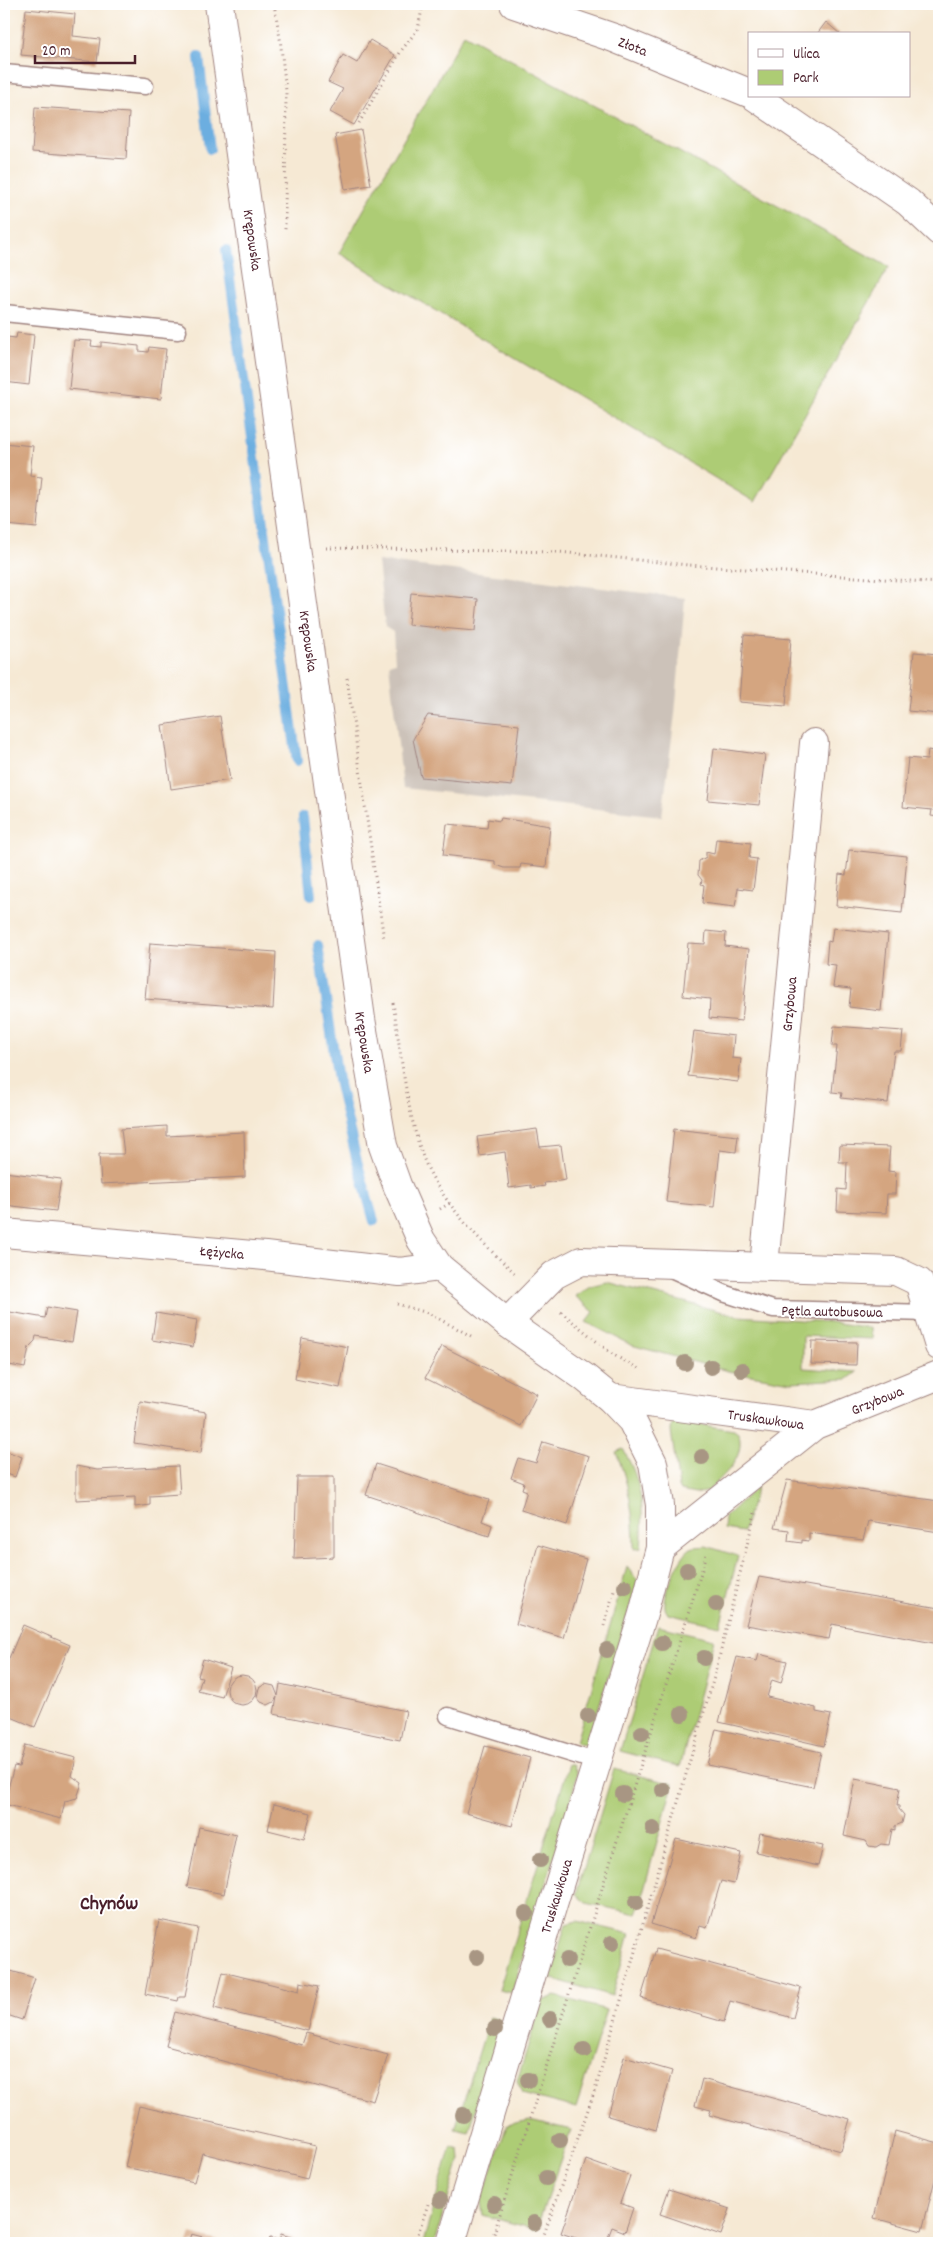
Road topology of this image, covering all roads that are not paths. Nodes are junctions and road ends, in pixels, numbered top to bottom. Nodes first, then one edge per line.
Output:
1 (219, 4) edge
2 (514, 4) edge
3 (4, 72) edge
4 (145, 86) dead end
5 (748, 93) edge
6 (757, 98) edge
7 (939, 231) edge
8 (4, 313) edge
9 (178, 331) dead end
10 (814, 743) dead end
11 (4, 1233) edge
12 (654, 1262) junction
13 (764, 1266) junction
14 (439, 1267) junction
15 (929, 1314) junction
16 (507, 1323) junction
17 (939, 1346) edge
18 (939, 1375) edge
19 (610, 1398) junction
20 (815, 1425) junction
21 (660, 1548) junction
22 (448, 1716) dead end
23 (598, 1762) junction
24 (451, 2243) edge

1 - 14 street, Krępowska
2 - 5 street, Złota
3 - 4 lane
6 - 7 street
8 - 9 lane
10 - 13 street, Grzybowa
11 - 14 street, Łężycka
12 - 13 street
12 - 15 lane, Pętla autobusowa
12 - 16 street
13 - 15 street
14 - 16 street, Krępowska
15 - 17 street
16 - 19 street, Truskawkowa
18 - 20 street, Grzybowa
19 - 20 street, Truskawkowa
19 - 21 street, Truskawkowa
20 - 21 street, Truskawkowa
21 - 23 street, Truskawkowa
22 - 23 lane
23 - 24 street, Truskawkowa

